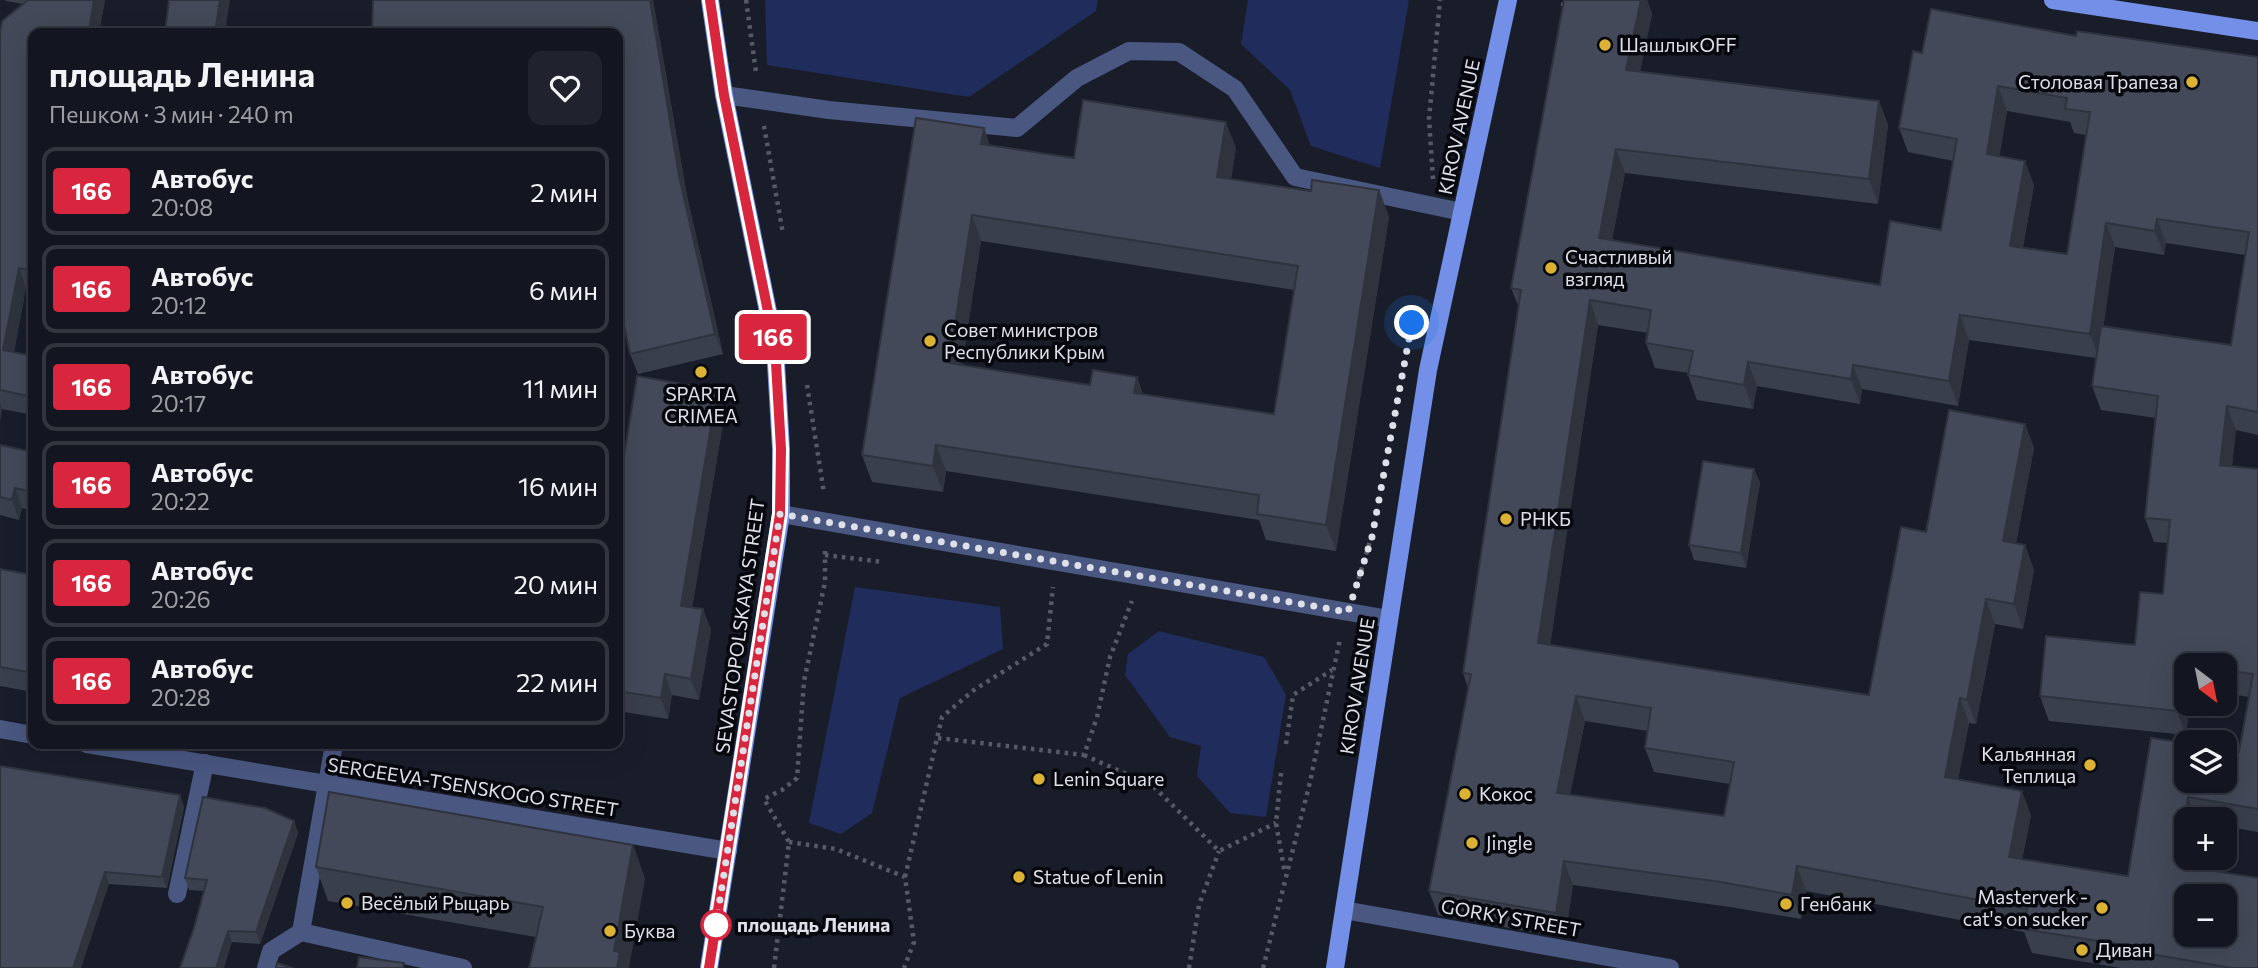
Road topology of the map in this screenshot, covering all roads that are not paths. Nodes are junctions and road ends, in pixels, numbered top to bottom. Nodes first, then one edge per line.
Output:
1 (710, 0) edge
2 (1508, 0) edge
3 (2053, 0) edge
4 (2258, 31) edge
5 (724, 95) junction
6 (1462, 212) junction
7 (780, 514) junction
8 (1389, 619) junction
9 (0, 729) edge
10 (28, 734) edge
11 (118, 749) edge
12 (333, 749) edge
13 (205, 763) junction
14 (327, 784) junction
15 (728, 851) junction
16 (177, 894) dead end
17 (1344, 910) junction
18 (301, 932) junction
19 (265, 968) edge
20 (463, 968) edge
21 (709, 968) edge
22 (1335, 968) edge
23 (1670, 968) edge

1 - 5 main road, SEVASTOPOLSKAYA STREET
2 - 6 main road, KIROV AVENUE
3 - 4 main road
5 - 6 street
5 - 7 main road, SEVASTOPOLSKAYA STREET
6 - 8 main road, KIROV AVENUE
7 - 8 street
7 - 15 main road, SEVASTOPOLSKAYA STREET
8 - 17 main road, KIROV AVENUE
9 - 10 street
11 - 13 street, SERGEEVA-TSENSKOGO STREET
12 - 14 street
13 - 14 street, SERGEEVA-TSENSKOGO STREET
13 - 16 street
14 - 15 street, SERGEEVA-TSENSKOGO STREET
14 - 18 street
15 - 21 main road, SEVASTOPOLSKAYA STREET
17 - 22 main road, KIROV AVENUE
17 - 23 street, GORKY STREET
18 - 19 street
18 - 20 street

